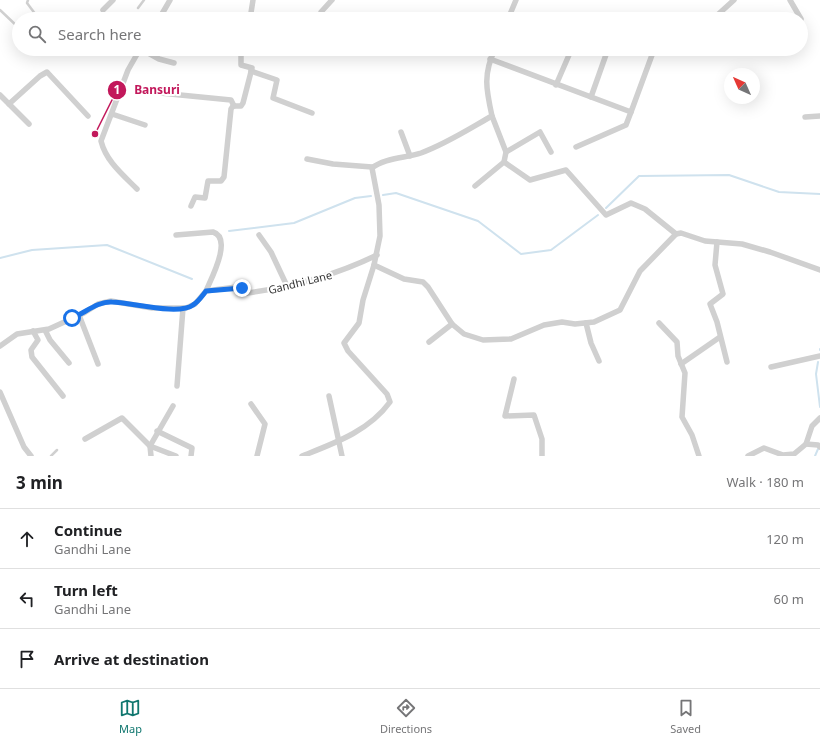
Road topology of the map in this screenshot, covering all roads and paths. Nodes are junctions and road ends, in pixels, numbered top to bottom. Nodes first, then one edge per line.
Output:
1 (28, 0) edge
2 (113, 0) edge
3 (144, 0) edge
4 (170, 0) edge
5 (253, 0) edge
6 (332, 0) edge
7 (516, 0) edge
8 (734, 0) edge
9 (790, 0) edge
10 (138, 8) dead end
11 (0, 10) edge
12 (103, 10) dead end
13 (34, 12) edge
14 (163, 12) edge
15 (251, 12) edge
16 (321, 12) edge
17 (511, 12) edge
18 (721, 12) edge
19 (797, 12) edge
20 (12, 21) edge
21 (137, 56) edge
22 (154, 56) edge
23 (241, 56) edge
24 (492, 56) edge
25 (570, 56) edge
26 (606, 56) edge
27 (652, 56) edge
28 (490, 59) junction
29 (174, 63) dead end
30 (251, 71) junction
31 (556, 85) junction
32 (160, 93) dead end
33 (0, 95) edge
34 (591, 97) junction
35 (9, 104) junction
36 (234, 106) junction
37 (312, 112) dead end
38 (632, 112) junction
39 (112, 114) junction
40 (88, 116) dead end
41 (492, 116) junction
42 (820, 116) edge
43 (805, 117) dead end
44 (29, 124) dead end
45 (145, 125) dead end
46 (402, 132) dead end
47 (576, 147) dead end
48 (506, 152) junction
49 (551, 152) dead end
50 (410, 156) junction
51 (307, 159) dead end
52 (504, 162) junction
53 (372, 167) junction
54 (475, 186) dead end
55 (137, 189) dead end
56 (191, 206) dead end
57 (676, 234) junction
58 (176, 235) dead end
59 (259, 235) dead end
60 (717, 242) junction
61 (377, 255) junction
62 (374, 265) junction
63 (820, 270) edge
64 (287, 286) junction
65 (206, 291) junction
66 (183, 308) junction
67 (79, 315) junction
68 (586, 323) junction
69 (659, 323) dead end
70 (452, 324) junction
71 (45, 330) junction
72 (33, 331) junction
73 (720, 337) junction
74 (429, 342) dead end
75 (0, 346) edge
76 (820, 356) edge
77 (599, 361) dead end
78 (727, 362) dead end
79 (69, 364) dead end
80 (98, 364) dead end
81 (681, 364) junction
82 (771, 367) dead end
83 (514, 379) dead end
84 (177, 386) dead end
85 (0, 392) edge
86 (63, 396) dead end
87 (329, 396) dead end
88 (251, 404) dead end
89 (173, 406) dead end
90 (820, 418) edge
91 (157, 431) junction
92 (85, 439) dead end
93 (340, 441) junction
94 (806, 444) junction
95 (150, 446) junction
96 (820, 447) edge
97 (57, 450) dead end
98 (31, 456) edge
99 (51, 456) edge
100 (151, 456) edge
101 (176, 456) edge
102 (190, 456) edge
103 (257, 456) edge
104 (302, 456) edge
105 (342, 456) edge
106 (542, 456) edge
107 (699, 456) edge
108 (748, 456) edge

1 - 13 lane
2 - 12 street
3 - 10 lane
4 - 14 street
5 - 15 street
6 - 16 street
7 - 17 street
8 - 18 street
9 - 19 street
11 - 20 lane
21 - 39 street
22 - 29 street
23 - 30 street
24 - 28 street
25 - 31 street
26 - 34 street
27 - 38 street
28 - 31 street
28 - 41 street
30 - 36 street
30 - 37 street
31 - 34 street
32 - 36 street
33 - 35 street
34 - 38 street
35 - 40 street
35 - 44 street
36 - 56 street
38 - 47 street
39 - 45 street
39 - 55 street
41 - 48 street
41 - 50 street
42 - 43 street
46 - 50 street
48 - 49 street
48 - 52 street
50 - 53 street
51 - 53 street
52 - 54 street
52 - 57 street
53 - 61 street
57 - 60 street
57 - 68 street
58 - 65 street
59 - 64 street
60 - 63 street
60 - 73 street
61 - 62 street
61 - 64 street, Gandhi Lane
62 - 70 street
62 - 93 street
64 - 65 street, Gandhi Lane
65 - 66 street
66 - 67 street
66 - 84 street
67 - 71 street
67 - 80 street
68 - 70 street
68 - 77 street
69 - 81 street
70 - 74 street
71 - 72 street
71 - 79 street
72 - 75 street
72 - 86 street
73 - 78 street
73 - 81 street
76 - 82 street
81 - 107 street
83 - 106 street
85 - 98 street
87 - 93 street
88 - 103 street
89 - 91 street
90 - 94 street
91 - 95 street
91 - 102 street
92 - 95 street
93 - 104 street
93 - 105 street
94 - 96 street
94 - 108 street
95 - 100 street
95 - 101 street
97 - 99 lane

